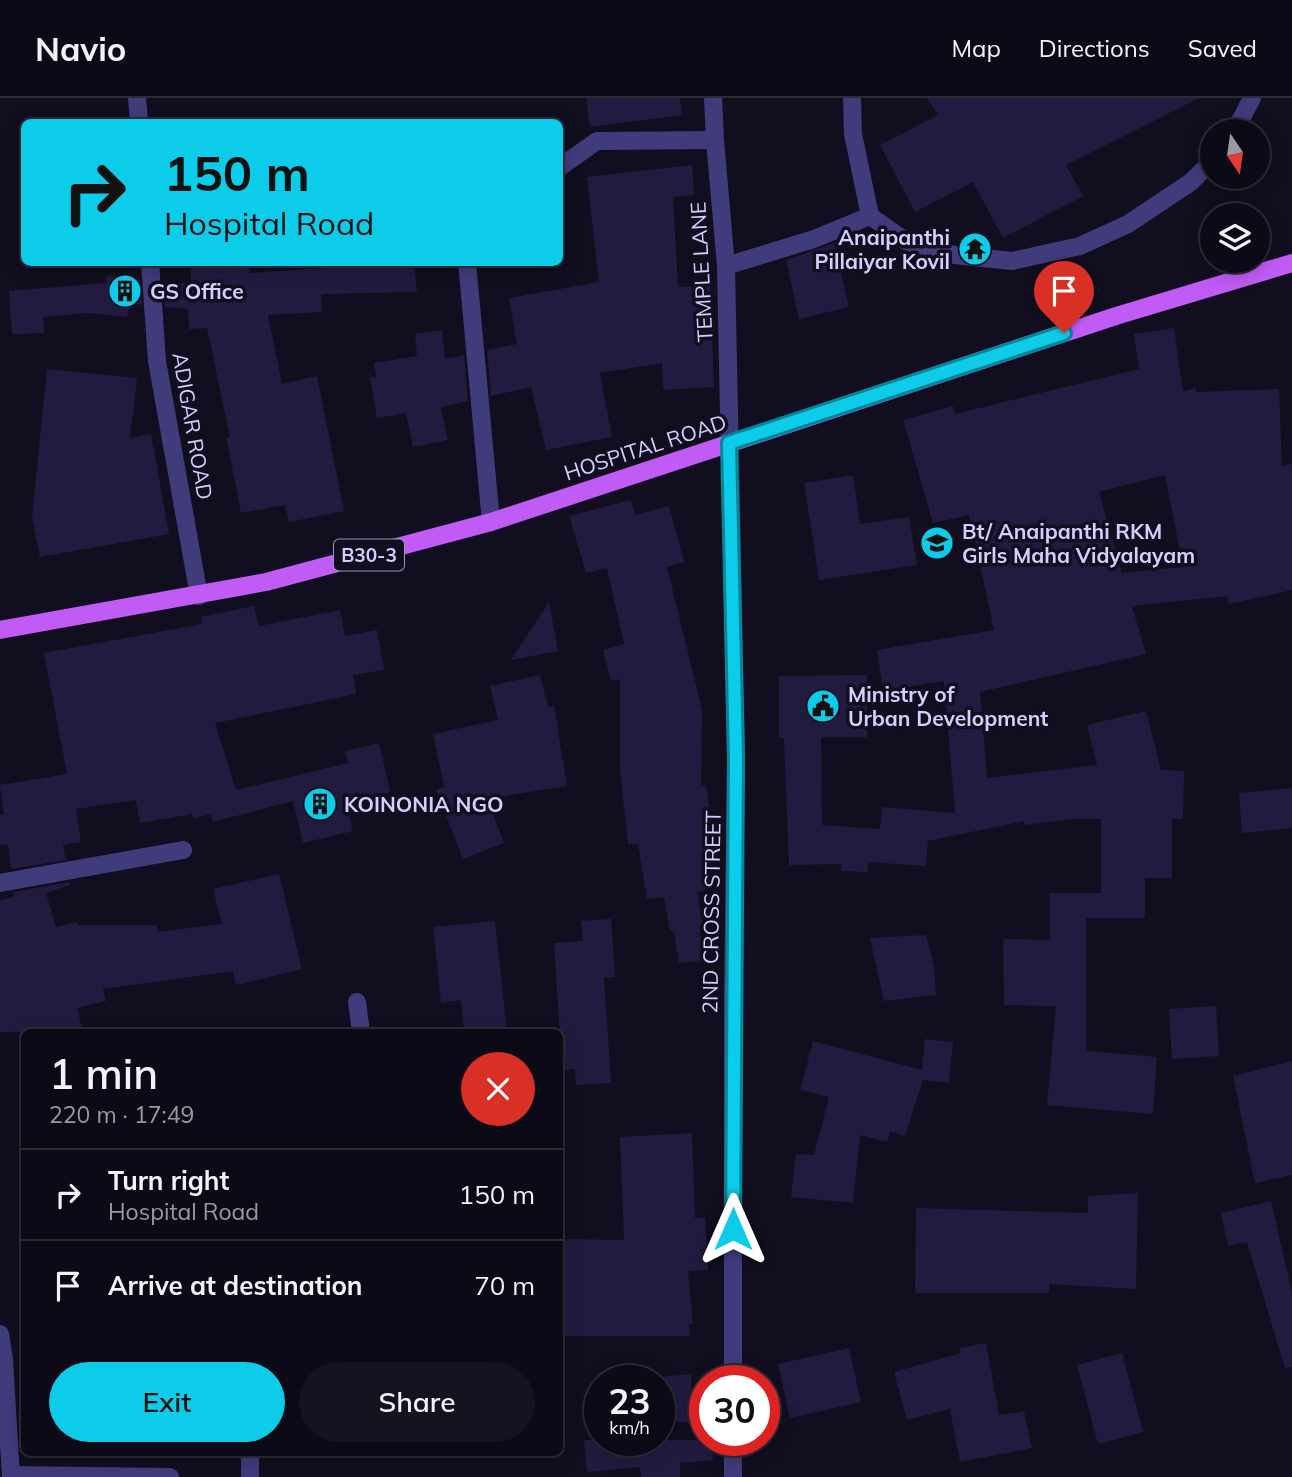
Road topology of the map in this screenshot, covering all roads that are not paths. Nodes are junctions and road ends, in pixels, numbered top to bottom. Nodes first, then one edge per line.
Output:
1 (138, 98) edge
2 (713, 98) edge
3 (852, 98) edge
4 (1252, 98) edge
5 (139, 119) edge
6 (1241, 119) edge
7 (715, 140) junction
8 (563, 165) edge
9 (1200, 173) edge
10 (870, 216) junction
11 (1292, 263) edge
12 (150, 266) edge
13 (467, 266) edge
14 (726, 266) junction
15 (729, 443) junction
16 (491, 522) junction
17 (199, 596) junction
18 (0, 630) edge
19 (183, 850) dead end
20 (0, 883) edge
21 (358, 1002) dead end
22 (361, 1029) edge
23 (0, 1334) edge
24 (733, 1365) edge
25 (250, 1456) edge
26 (733, 1456) edge
27 (11, 1476) edge
28 (170, 1477) edge
29 (250, 1477) edge
30 (733, 1477) edge

1 - 5 street
2 - 7 street, TEMPLE LANE
3 - 10 street
4 - 6 street
7 - 8 street
7 - 14 street, TEMPLE LANE
9 - 10 street
10 - 14 street
11 - 15 main road, HOSPITAL ROAD / B30-3
12 - 17 street, ADIGAR ROAD
13 - 16 street
14 - 15 street, TEMPLE LANE
15 - 16 main road, HOSPITAL ROAD / B30-3
15 - 24 street, 2ND CROSS STREET
16 - 17 main road, HOSPITAL ROAD / B30-3
17 - 18 main road, HOSPITAL ROAD / B30-3
19 - 20 street
21 - 22 street
23 - 27 street
25 - 29 street
26 - 30 street
27 - 28 street

